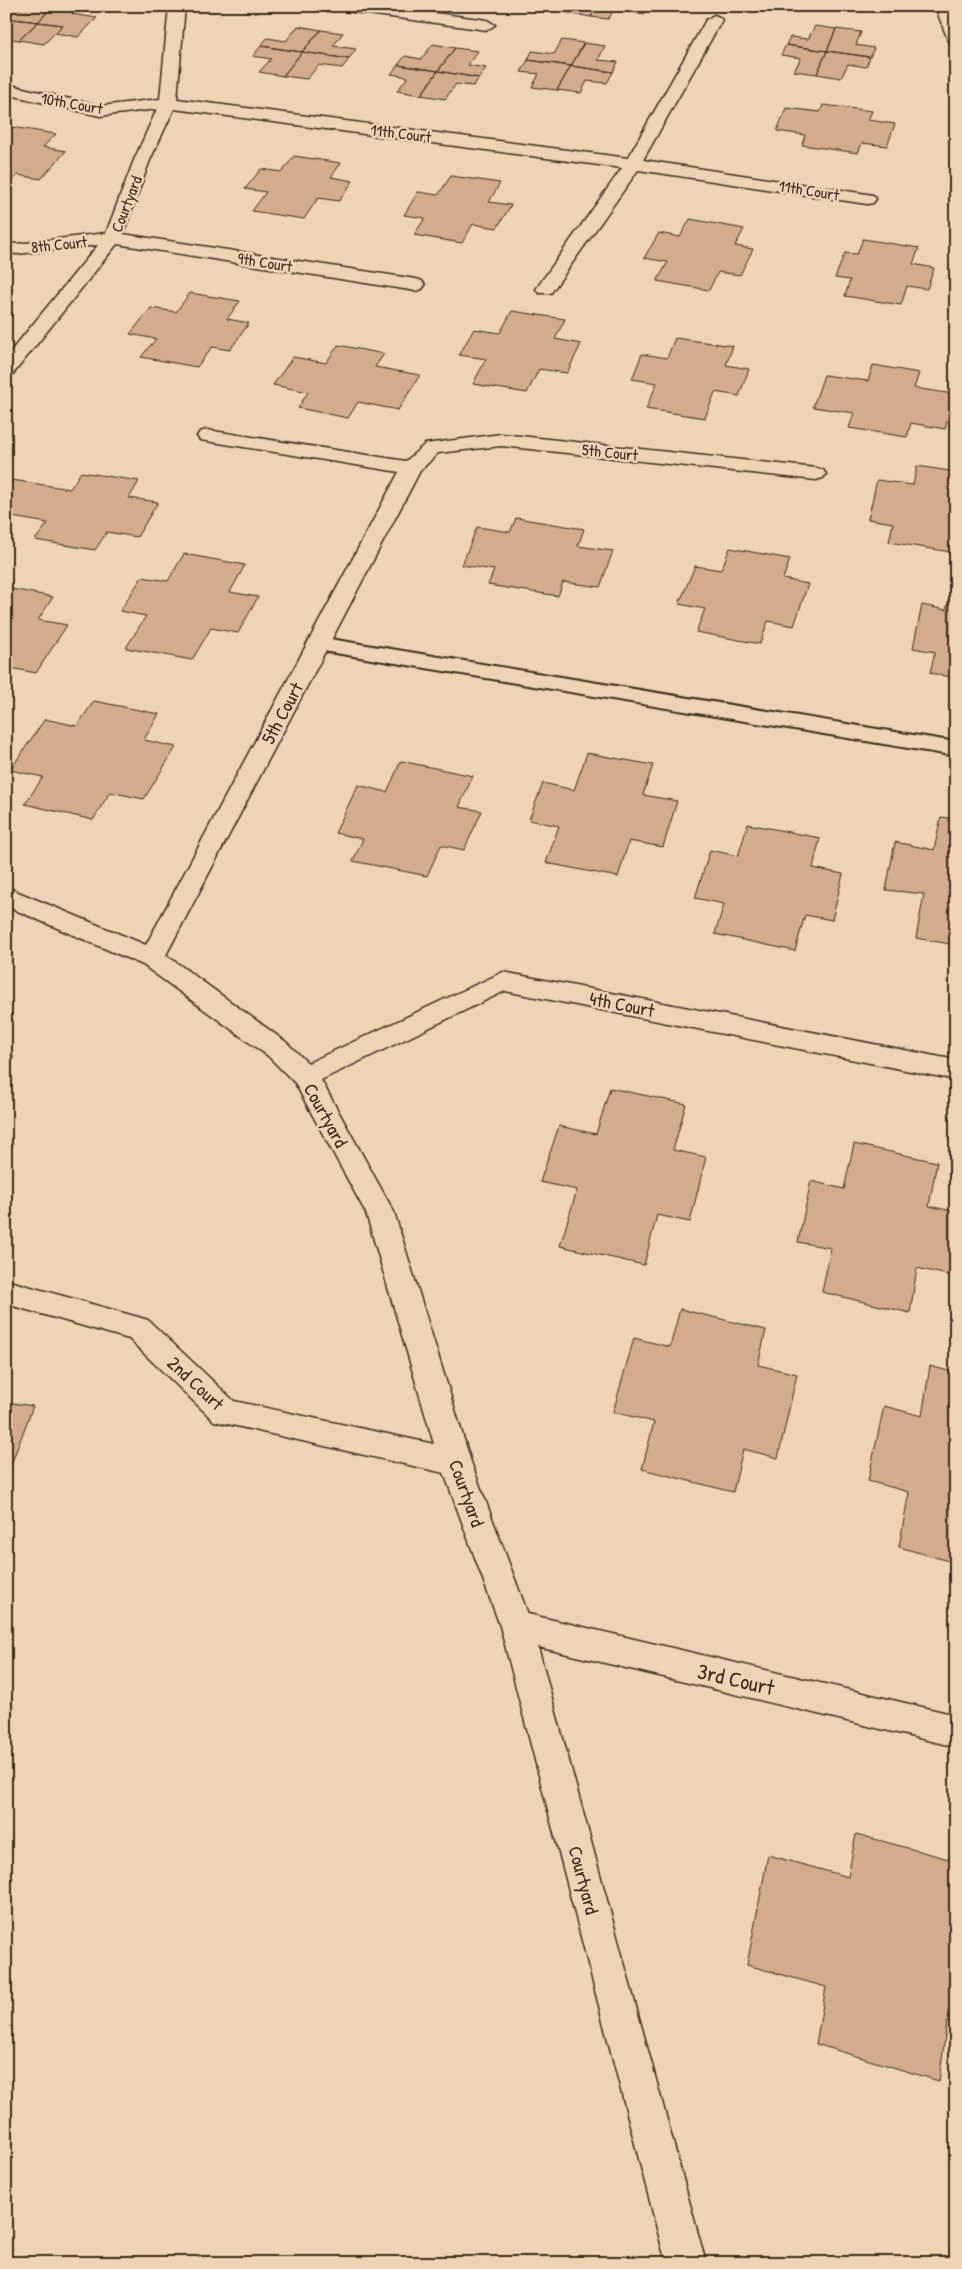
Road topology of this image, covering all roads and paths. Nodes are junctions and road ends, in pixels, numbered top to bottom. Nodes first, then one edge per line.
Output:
1 (177, 6) edge
2 (346, 6) edge
3 (943, 6) edge
4 (714, 20) dead end
5 (487, 25) dead end
6 (956, 40) edge
7 (6, 89) edge
8 (168, 103) junction
9 (633, 164) junction
10 (867, 199) dead end
11 (113, 238) junction
12 (6, 248) edge
13 (416, 285) dead end
14 (546, 289) dead end
15 (6, 370) edge
16 (207, 436) dead end
17 (411, 468) junction
18 (816, 474) dead end
19 (318, 644) junction
20 (956, 749) edge
21 (6, 896) edge
22 (152, 958) junction
23 (956, 1070) edge
24 (305, 1076) junction
25 (6, 1292) edge
26 (455, 1462) junction
27 (516, 1626) junction
28 (956, 1731) edge
29 (686, 2263) edge

1 - 8 street, Courtyard
2 - 5 street
3 - 6 street
4 - 9 street
7 - 8 street, 10th Court
8 - 9 street, 11th Court
8 - 11 street, Courtyard
9 - 10 street, 11th Court
9 - 14 street
11 - 12 street, 8th Court
11 - 13 street, 9th Court
11 - 15 street, Courtyard
16 - 17 street
17 - 18 street, 5th Court
17 - 19 street, 5th Court
19 - 20 lane
19 - 22 street, 5th Court
21 - 22 street, Courtyard
22 - 24 street, Courtyard
23 - 24 street, 4th Court
24 - 26 street, Courtyard
25 - 26 street, 2nd Court
26 - 27 street, Courtyard
27 - 28 street, 3rd Court
27 - 29 street, Courtyard

